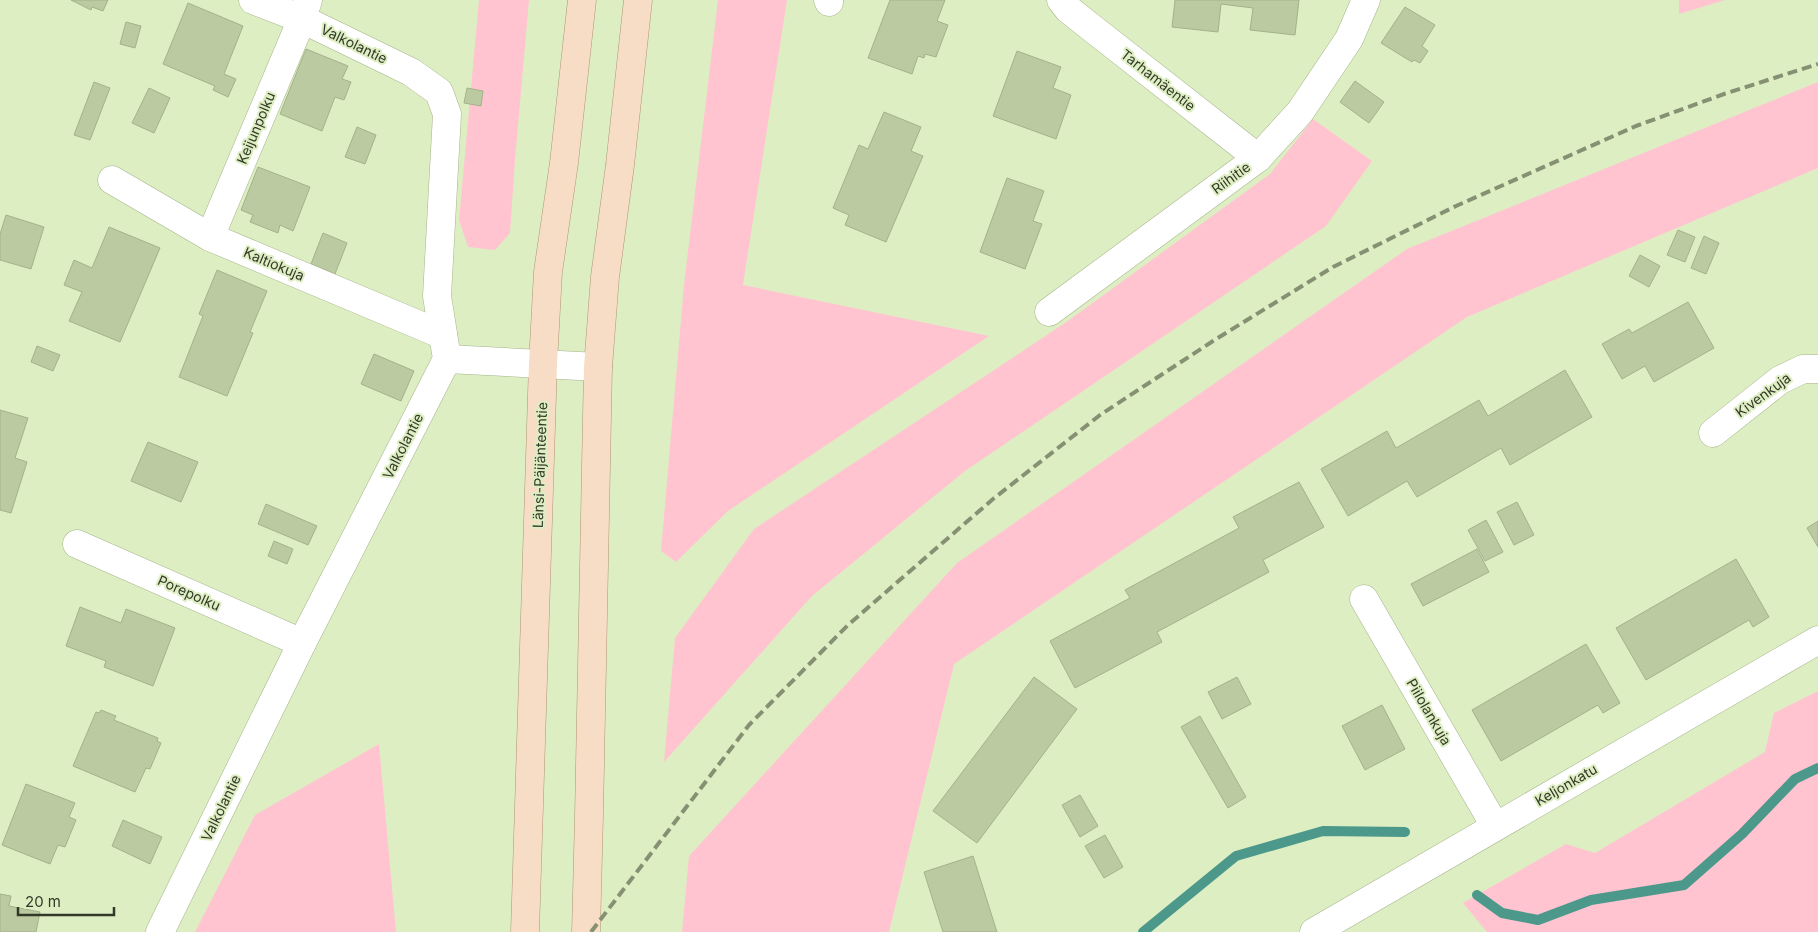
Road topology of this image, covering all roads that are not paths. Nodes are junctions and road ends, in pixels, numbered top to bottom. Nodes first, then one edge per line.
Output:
1 (253, 0) edge
2 (582, 0) edge
3 (638, 0) edge
4 (1061, 0) edge
5 (1366, 0) edge
6 (305, 10) edge
7 (1258, 158) junction
8 (112, 180) dead end
9 (210, 237) junction
10 (1049, 312) dead end
11 (445, 347) junction
12 (543, 363) junction
13 (598, 367) junction
14 (1818, 369) edge
15 (1713, 433) dead end
16 (77, 544) dead end
17 (1364, 599) dead end
18 (1818, 640) edge
19 (302, 643) junction
20 (1495, 826) junction
21 (525, 921) edge
22 (160, 932) edge
23 (586, 932) edge
24 (1314, 932) edge

1 - 6 street, Valkolantie
2 - 12 main road, Länsi-Päijänteentie
3 - 13 main road
4 - 7 street, Tarhamäentie
5 - 7 street, Riihitie
6 - 9 street, Keijunpolku
6 - 11 street, Valkolantie
7 - 10 street, Riihitie
8 - 9 street, Kaltiokuja
9 - 11 street, Kaltiokuja
11 - 12 street
11 - 19 street, Valkolantie
12 - 13 street
12 - 21 main road, Länsi-Päijänteentie
13 - 23 main road
14 - 15 street, Kivenkuja
16 - 19 street, Porepolku
17 - 20 street, Piilolankuja
18 - 20 street, Keljonkatu
19 - 22 street, Valkolantie
20 - 24 street, Keljonkatu

